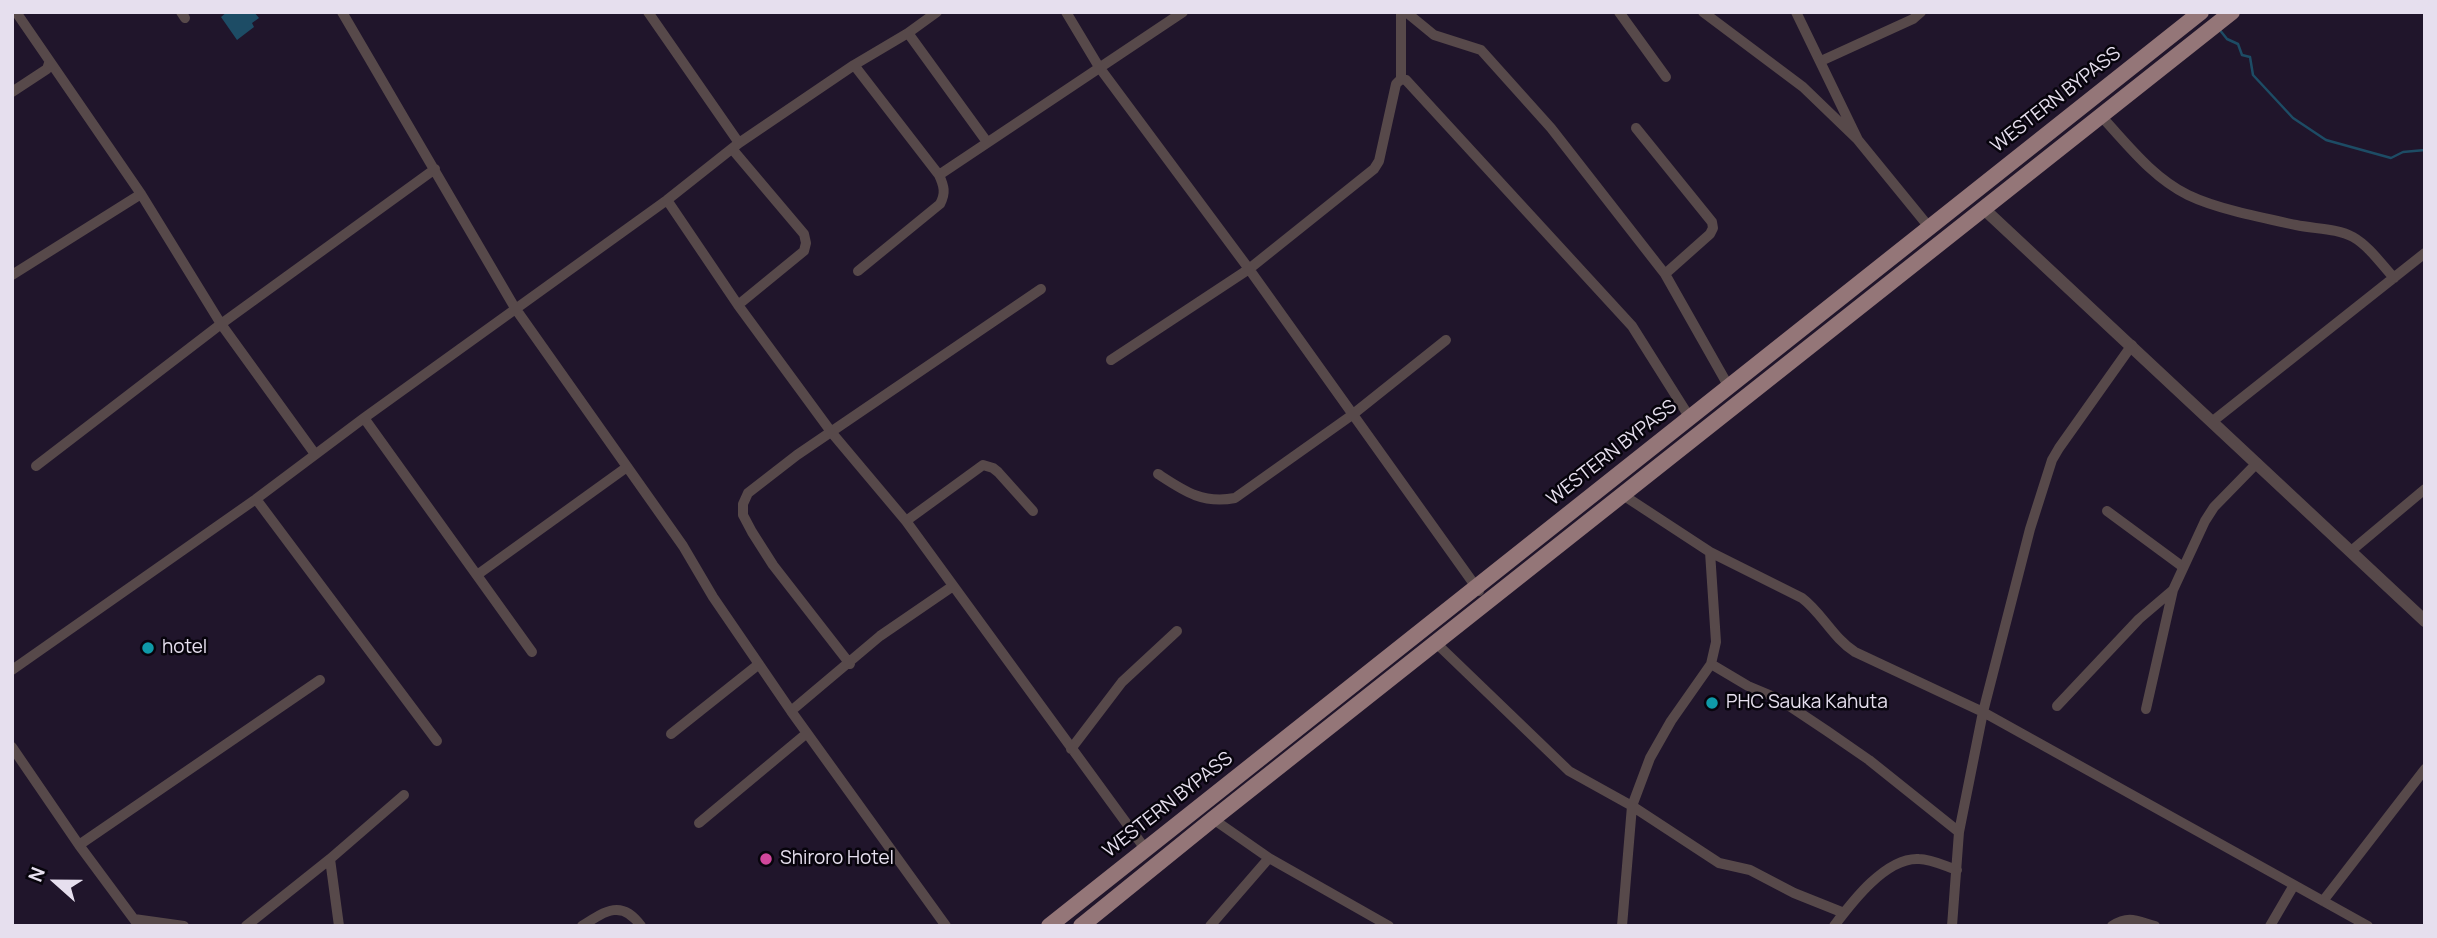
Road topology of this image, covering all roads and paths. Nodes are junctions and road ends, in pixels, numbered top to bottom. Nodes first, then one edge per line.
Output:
1 (16, 12) edge
2 (342, 12) edge
3 (648, 12) edge
4 (937, 12) edge
5 (1066, 12) edge
6 (1183, 12) edge
7 (1401, 12) edge
8 (1406, 12) edge
9 (1619, 12) edge
10 (1703, 12) edge
11 (1796, 12) edge
12 (1921, 12) edge
13 (2202, 12) edge
14 (2232, 12) edge
15 (908, 33) junction
16 (1821, 61) junction
17 (49, 63) junction
18 (854, 65) junction
19 (1099, 67) junction
20 (1667, 77) dead end
21 (1401, 79) junction
22 (12, 92) edge
23 (2101, 116) junction
24 (1636, 128) dead end
25 (1858, 140) junction
26 (988, 142) junction
27 (736, 147) junction
28 (435, 169) junction
29 (939, 175) junction
30 (141, 194) junction
31 (667, 200) junction
32 (1984, 209) junction
33 (1929, 227) junction
34 (2425, 253) edge
35 (1249, 269) junction
36 (858, 271) dead end
37 (1665, 274) junction
38 (12, 275) edge
39 (2394, 278) junction
40 (1041, 289) dead end
41 (738, 305) junction
42 (515, 308) junction
43 (221, 324) junction
44 (1446, 340) dead end
45 (2132, 345) junction
46 (1111, 360) dead end
47 (1729, 387) junction
48 (1352, 415) junction
49 (364, 418) junction
50 (1690, 418) junction
51 (2213, 421) junction
52 (832, 433) junction
53 (314, 454) junction
54 (2257, 463) junction
55 (36, 466) dead end
56 (626, 467) junction
57 (1157, 474) dead end
58 (2425, 489) edge
59 (1623, 495) junction
60 (256, 499) junction
61 (2107, 510) dead end
62 (1033, 511) dead end
63 (906, 521) junction
64 (2351, 551) junction
65 (1710, 552) junction
66 (2183, 567) junction
67 (477, 575) junction
68 (953, 586) junction
69 (1476, 588) junction
70 (2173, 590) junction
71 (1487, 602) junction
72 (2425, 621) edge
73 (1177, 631) dead end
74 (1436, 643) junction
75 (532, 652) dead end
76 (759, 664) junction
77 (850, 664) junction
78 (1711, 664) junction
79 (12, 670) edge
80 (320, 680) dead end
81 (2057, 706) dead end
82 (2146, 709) dead end
83 (791, 711) junction
84 (1983, 712) junction
85 (807, 733) junction
86 (671, 734) dead end
87 (437, 741) dead end
88 (12, 747) edge
89 (1071, 749) junction
90 (2425, 769) edge
91 (404, 795) dead end
92 (1632, 806) junction
93 (1213, 818) junction
94 (699, 823) dead end
95 (1959, 832) junction
96 (79, 845) junction
97 (1146, 850) junction
98 (1269, 858) junction
99 (330, 859) junction
100 (1957, 870) junction
101 (2294, 886) junction
102 (2323, 901) junction
103 (1844, 913) junction
104 (137, 922) edge
105 (1375, 923) edge
106 (184, 926) edge
107 (246, 926) edge
108 (340, 926) edge
109 (582, 926) edge
110 (641, 926) edge
111 (946, 926) edge
112 (1049, 926) edge
113 (1081, 926) edge
114 (1210, 926) edge
115 (1390, 926) edge
116 (1622, 926) edge
117 (1834, 926) edge
118 (1952, 926) edge
119 (2112, 926) edge
120 (2155, 926) edge
121 (2270, 926) edge
122 (2368, 926) edge

1 - 17 street
2 - 28 street
3 - 27 street
4 - 15 street
5 - 19 street
6 - 19 street
7 - 21 street
8 - 37 street
9 - 20 street
10 - 25 street
11 - 16 street
12 - 16 street
13 - 33 main road, WESTERN BYPASS
14 - 23 main road, WESTERN BYPASS
15 - 18 street
15 - 26 street
16 - 25 street
17 - 22 street
17 - 30 street
18 - 27 street
18 - 29 street
19 - 26 street
19 - 35 street
21 - 35 street
21 - 50 street
23 - 32 main road, WESTERN BYPASS
23 - 39 street
24 - 37 street
25 - 33 street
26 - 29 street
27 - 31 street
27 - 41 street
28 - 42 street
28 - 43 street
29 - 36 street
30 - 38 street
30 - 43 street
31 - 41 street
31 - 42 street
32 - 45 street
32 - 59 main road, WESTERN BYPASS
33 - 47 main road, WESTERN BYPASS
34 - 39 street
35 - 46 street
35 - 48 street
37 - 47 street
39 - 51 street
40 - 52 street
41 - 52 street
42 - 49 street
42 - 56 street
43 - 53 street
43 - 55 street
44 - 48 street
45 - 51 street
45 - 84 street
47 - 50 main road, WESTERN BYPASS
48 - 57 street
48 - 69 street
49 - 53 street
49 - 67 street
50 - 69 main road, WESTERN BYPASS
51 - 54 street
52 - 63 street
52 - 77 street
53 - 60 street
54 - 64 street
54 - 66 street
56 - 67 street
56 - 76 street
58 - 64 street
59 - 65 street
59 - 71 main road, WESTERN BYPASS
60 - 79 street
60 - 87 street
61 - 66 street
62 - 63 street
63 - 68 street
64 - 72 street
65 - 78 street
65 - 84 street
66 - 70 street
67 - 75 street
68 - 77 street
68 - 89 street
69 - 71 street
69 - 97 main road, WESTERN BYPASS
70 - 81 street
70 - 82 street
71 - 74 main road, WESTERN BYPASS
73 - 89 street
74 - 92 street
74 - 93 main road, WESTERN BYPASS
76 - 83 street
76 - 86 street
77 - 83 street
78 - 92 street
78 - 95 street
80 - 96 street
83 - 85 street
84 - 95 street
84 - 101 street
85 - 94 street
85 - 111 street
88 - 96 street
89 - 97 street
90 - 102 street
91 - 99 street
92 - 103 street
92 - 116 street
93 - 98 street
93 - 113 main road, WESTERN BYPASS
95 - 100 street
96 - 104 street
97 - 112 main road, WESTERN BYPASS
98 - 105 street
98 - 114 street
99 - 107 street
99 - 108 street
100 - 103 street
100 - 118 street
101 - 102 street
101 - 121 street
102 - 122 street
103 - 117 street
104 - 106 street
105 - 115 street
109 - 110 street
119 - 120 street

